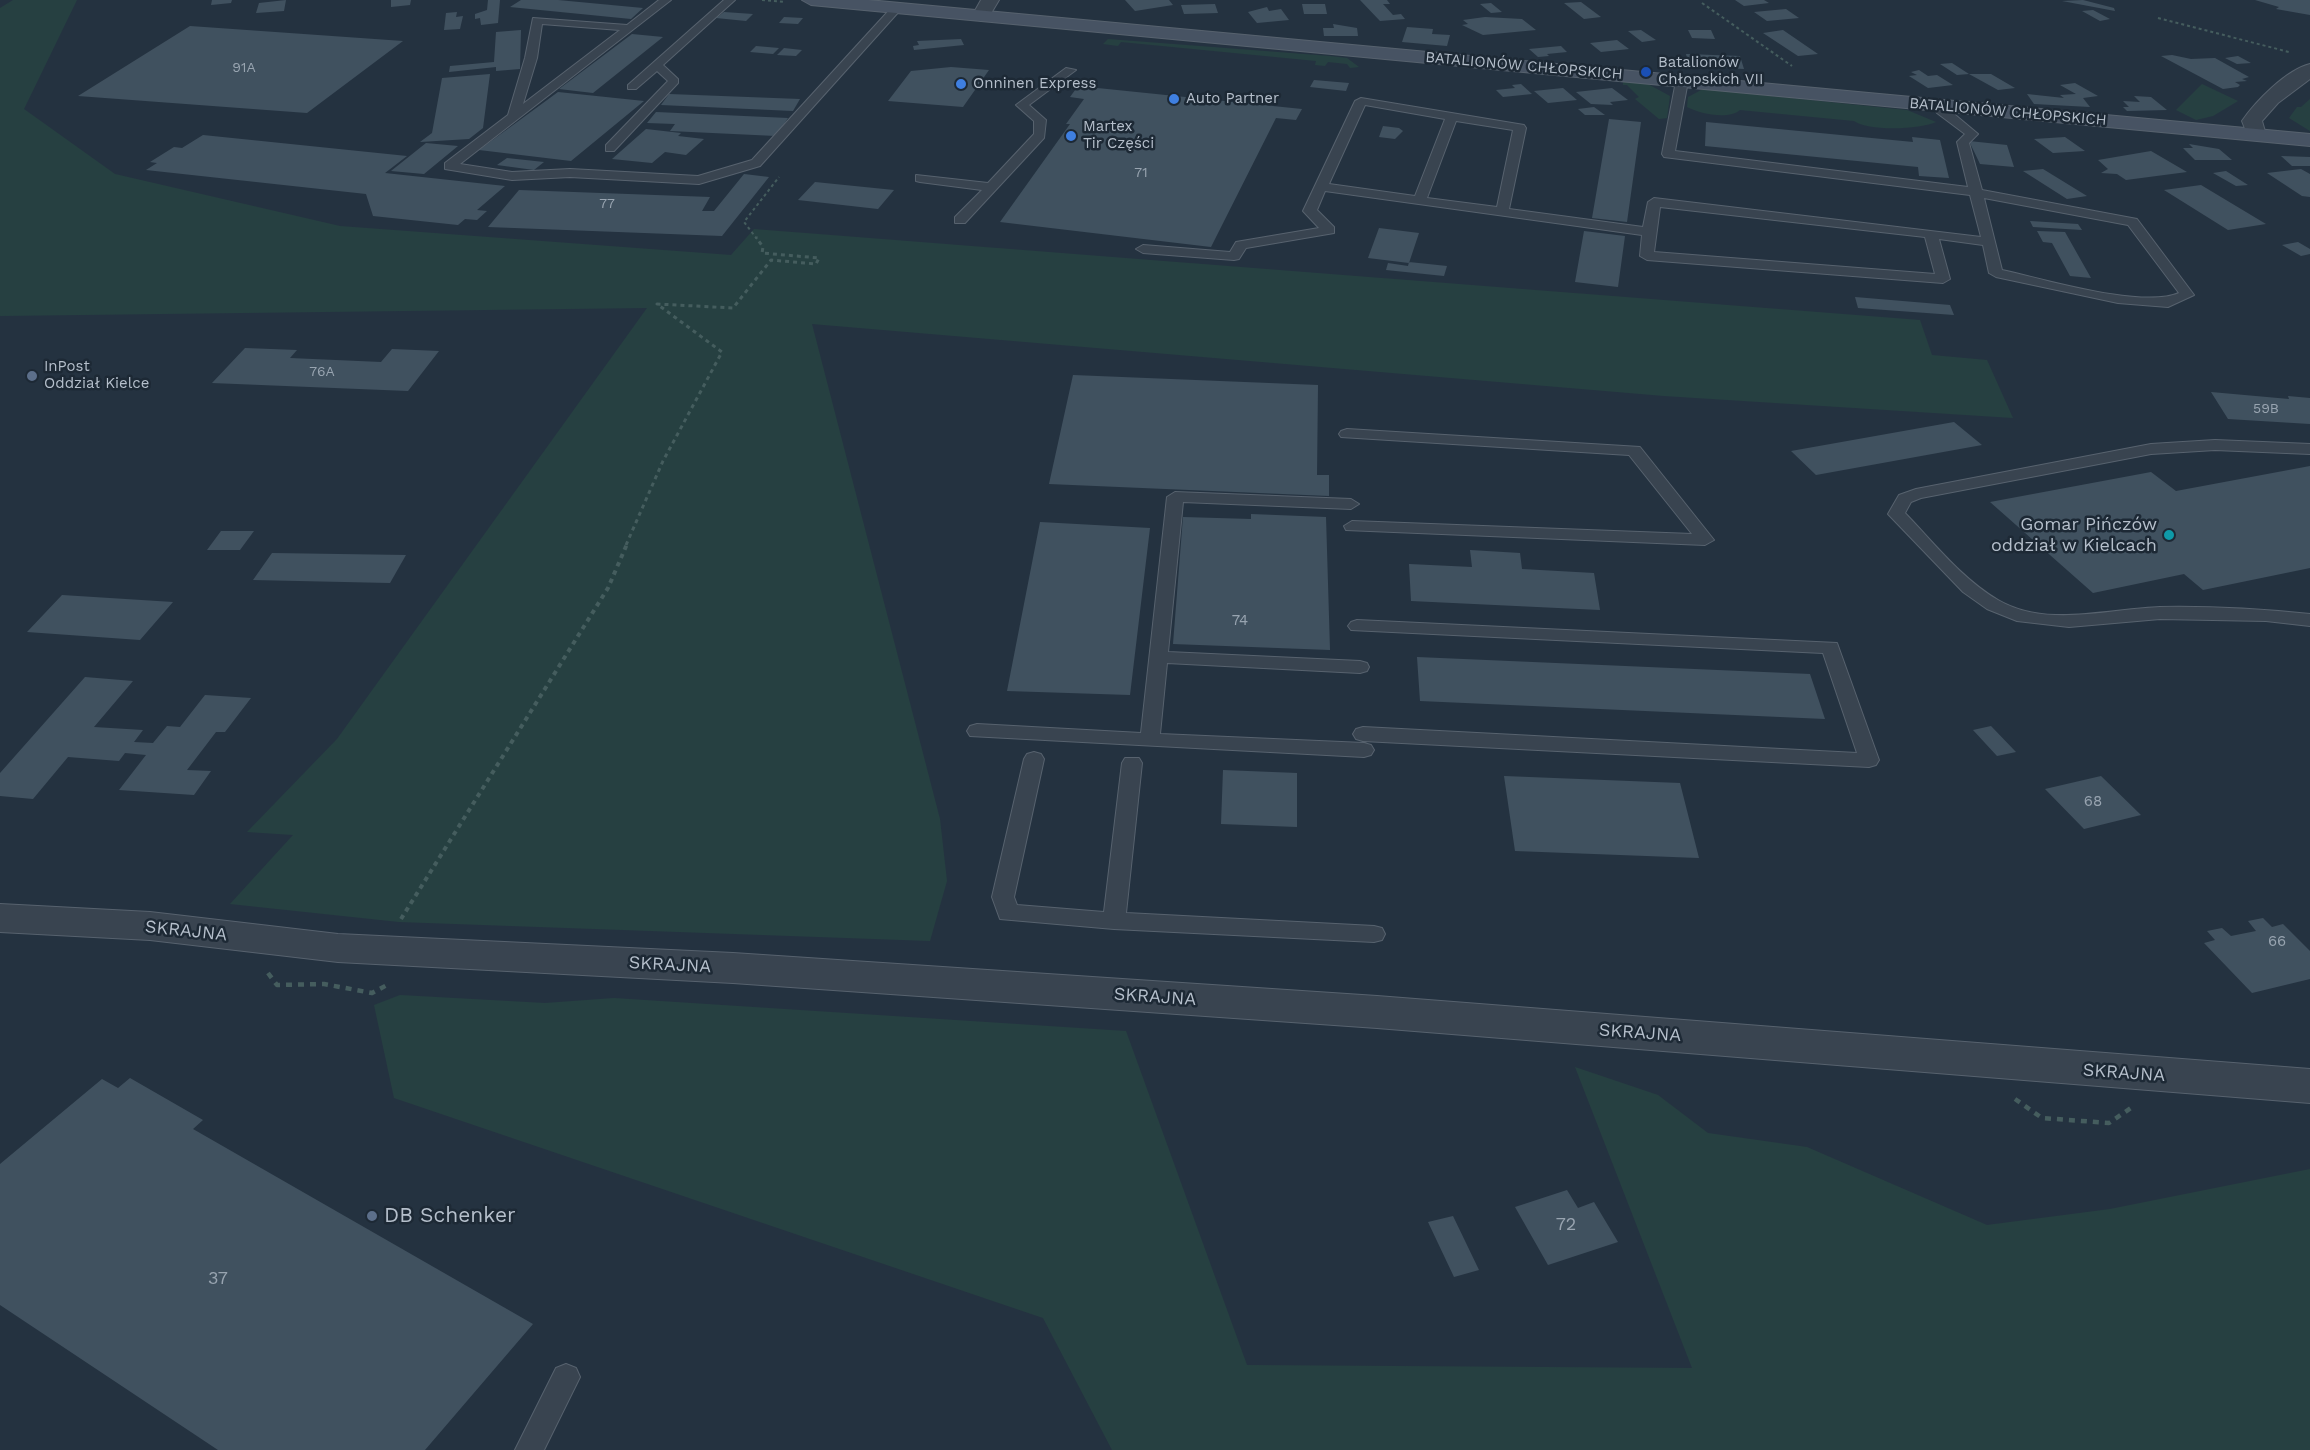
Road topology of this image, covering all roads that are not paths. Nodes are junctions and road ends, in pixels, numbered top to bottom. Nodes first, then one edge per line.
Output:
1 (666, 0) edge
2 (730, 0) edge
3 (810, 0) edge
4 (897, 8) junction
5 (985, 8) edge
6 (630, 28) junction
7 (657, 65) junction
8 (1070, 69) dead end
9 (2310, 70) edge
10 (1682, 81) junction
11 (632, 87) dead end
12 (1937, 105) junction
13 (513, 117) junction
14 (1452, 117) junction
15 (2256, 135) junction
16 (2310, 140) edge
17 (610, 148) dead end
18 (920, 178) dead end
19 (992, 187) junction
20 (1321, 187) junction
21 (1976, 192) junction
22 (1419, 201) junction
23 (1502, 212) junction
24 (960, 220) dead end
25 (1649, 232) junction
26 (1931, 234) junction
27 (1989, 242) junction
28 (1143, 249) dead end
29 (1347, 435) dead end
30 (2310, 449) edge
31 (1351, 504) dead end
32 (1352, 526) dead end
33 (2310, 620) edge
34 (1357, 626) dead end
35 (1158, 657) junction
36 (1360, 667) dead end
37 (977, 731) dead end
38 (1150, 740) junction
39 (1034, 759) dead end
40 (1132, 763) dead end
41 (0, 918) edge
42 (1114, 921) junction
43 (1374, 934) dead end
44 (2310, 1086) edge
45 (566, 1377) dead end
46 (529, 1450) edge

1 - 6 lane
2 - 7 lane
3 - 4 street, BATALIONÓW CHŁOPSKICH
4 - 5 street, BATALIONÓW CHŁOPSKICH
4 - 13 lane
5 - 10 street, BATALIONÓW CHŁOPSKICH
6 - 13 lane
6 - 13 lane
7 - 11 lane
7 - 17 lane
8 - 19 lane
9 - 15 street
10 - 12 street, BATALIONÓW CHŁOPSKICH
10 - 21 lane
12 - 15 street, BATALIONÓW CHŁOPSKICH
12 - 21 lane
14 - 20 lane
14 - 22 lane
14 - 23 lane
15 - 16 street, BATALIONÓW CHŁOPSKICH
18 - 19 lane
19 - 24 lane
20 - 22 lane
20 - 28 lane
21 - 27 lane
21 - 27 lane
22 - 23 lane
23 - 25 lane
25 - 26 lane
25 - 26 lane
26 - 27 lane
29 - 32 lane
30 - 33 lane
31 - 35 lane
34 - 38 lane
35 - 36 lane
35 - 38 lane
37 - 38 lane
39 - 42 lane
40 - 42 lane
41 - 44 street, SKRAJNA
42 - 43 lane
45 - 46 lane

